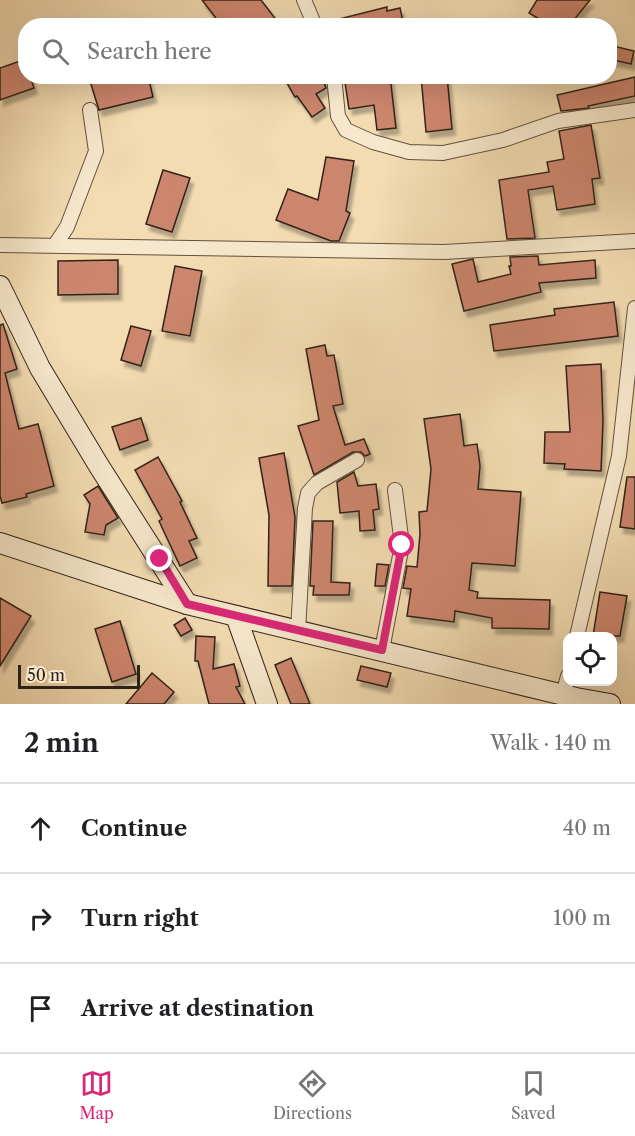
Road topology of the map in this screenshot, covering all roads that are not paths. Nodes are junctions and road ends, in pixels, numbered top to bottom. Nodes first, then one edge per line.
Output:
1 (304, 0) edge
2 (312, 18) edge
3 (335, 84) edge
4 (90, 110) dead end
5 (635, 110) edge
6 (635, 241) edge
7 (0, 245) edge
8 (55, 245) junction
9 (0, 286) edge
10 (635, 308) edge
11 (357, 459) dead end
12 (394, 490) dead end
13 (0, 543) edge
14 (187, 604) junction
15 (236, 616) junction
16 (298, 631) junction
17 (578, 632) edge
18 (382, 650) junction
19 (563, 685) edge
20 (567, 686) edge
21 (267, 704) edge
22 (610, 704) edge

1 - 2 street
3 - 5 street
4 - 8 street
6 - 8 street
7 - 8 street
9 - 14 main road
10 - 17 street
11 - 16 street
12 - 18 street
13 - 14 main road
14 - 15 main road
15 - 16 main road
15 - 21 main road
16 - 18 main road
18 - 19 main road
20 - 22 main road

